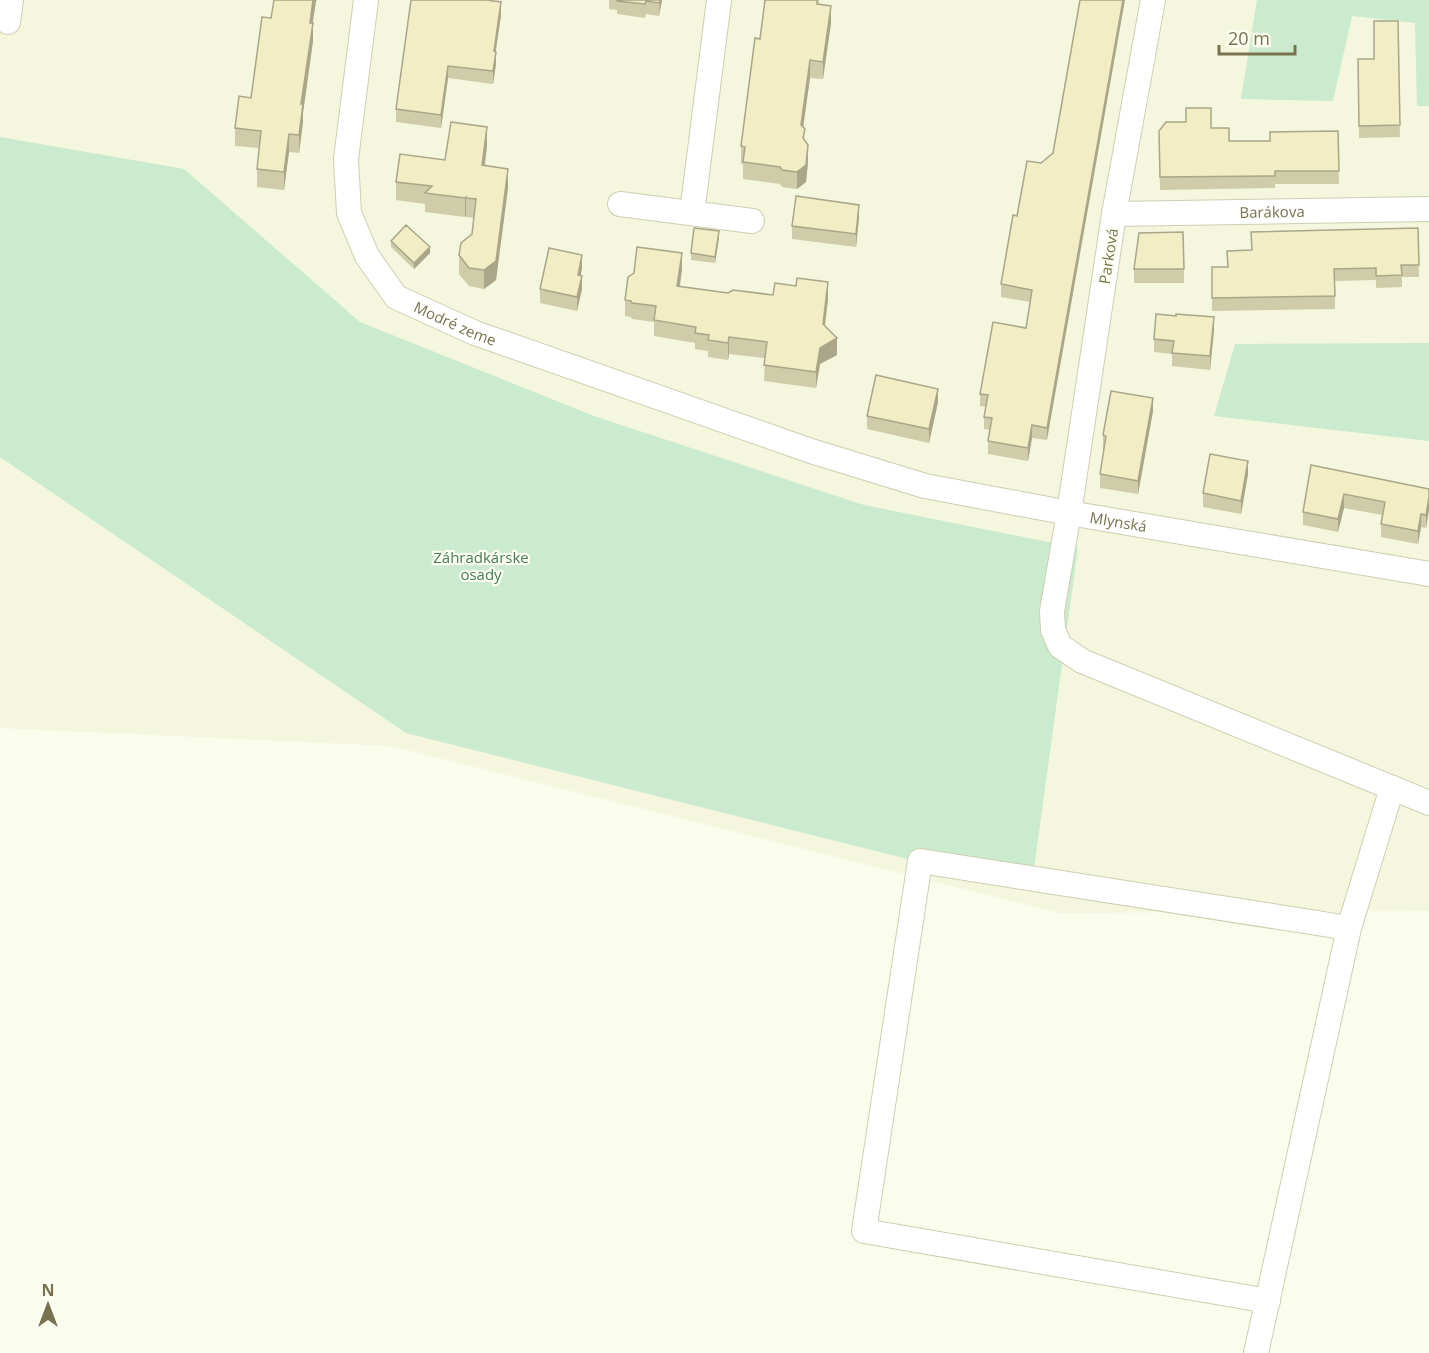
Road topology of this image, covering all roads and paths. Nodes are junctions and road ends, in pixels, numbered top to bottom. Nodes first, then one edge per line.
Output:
1 (366, 0) edge
2 (718, 0) edge
3 (1153, 0) edge
4 (620, 204) dead end
5 (1429, 209) edge
6 (692, 213) junction
7 (1114, 214) junction
8 (752, 221) dead end
9 (811, 451) joint
10 (1069, 513) junction
11 (1429, 574) edge
12 (1392, 788) junction
13 (1429, 803) edge
14 (1349, 928) junction
15 (1268, 1301) junction
16 (1256, 1353) edge

1 - 9 street, Modré zeme
2 - 6 street
3 - 7 street, Parková
4 - 6 street
5 - 7 street, Barákova
6 - 8 street
7 - 10 street, Parková
9 - 10 street, Mlynská
10 - 11 street, Mlynská
10 - 12 street, Parková
12 - 13 street, Parková
12 - 14 street
14 - 15 street
14 - 15 street
15 - 16 street

